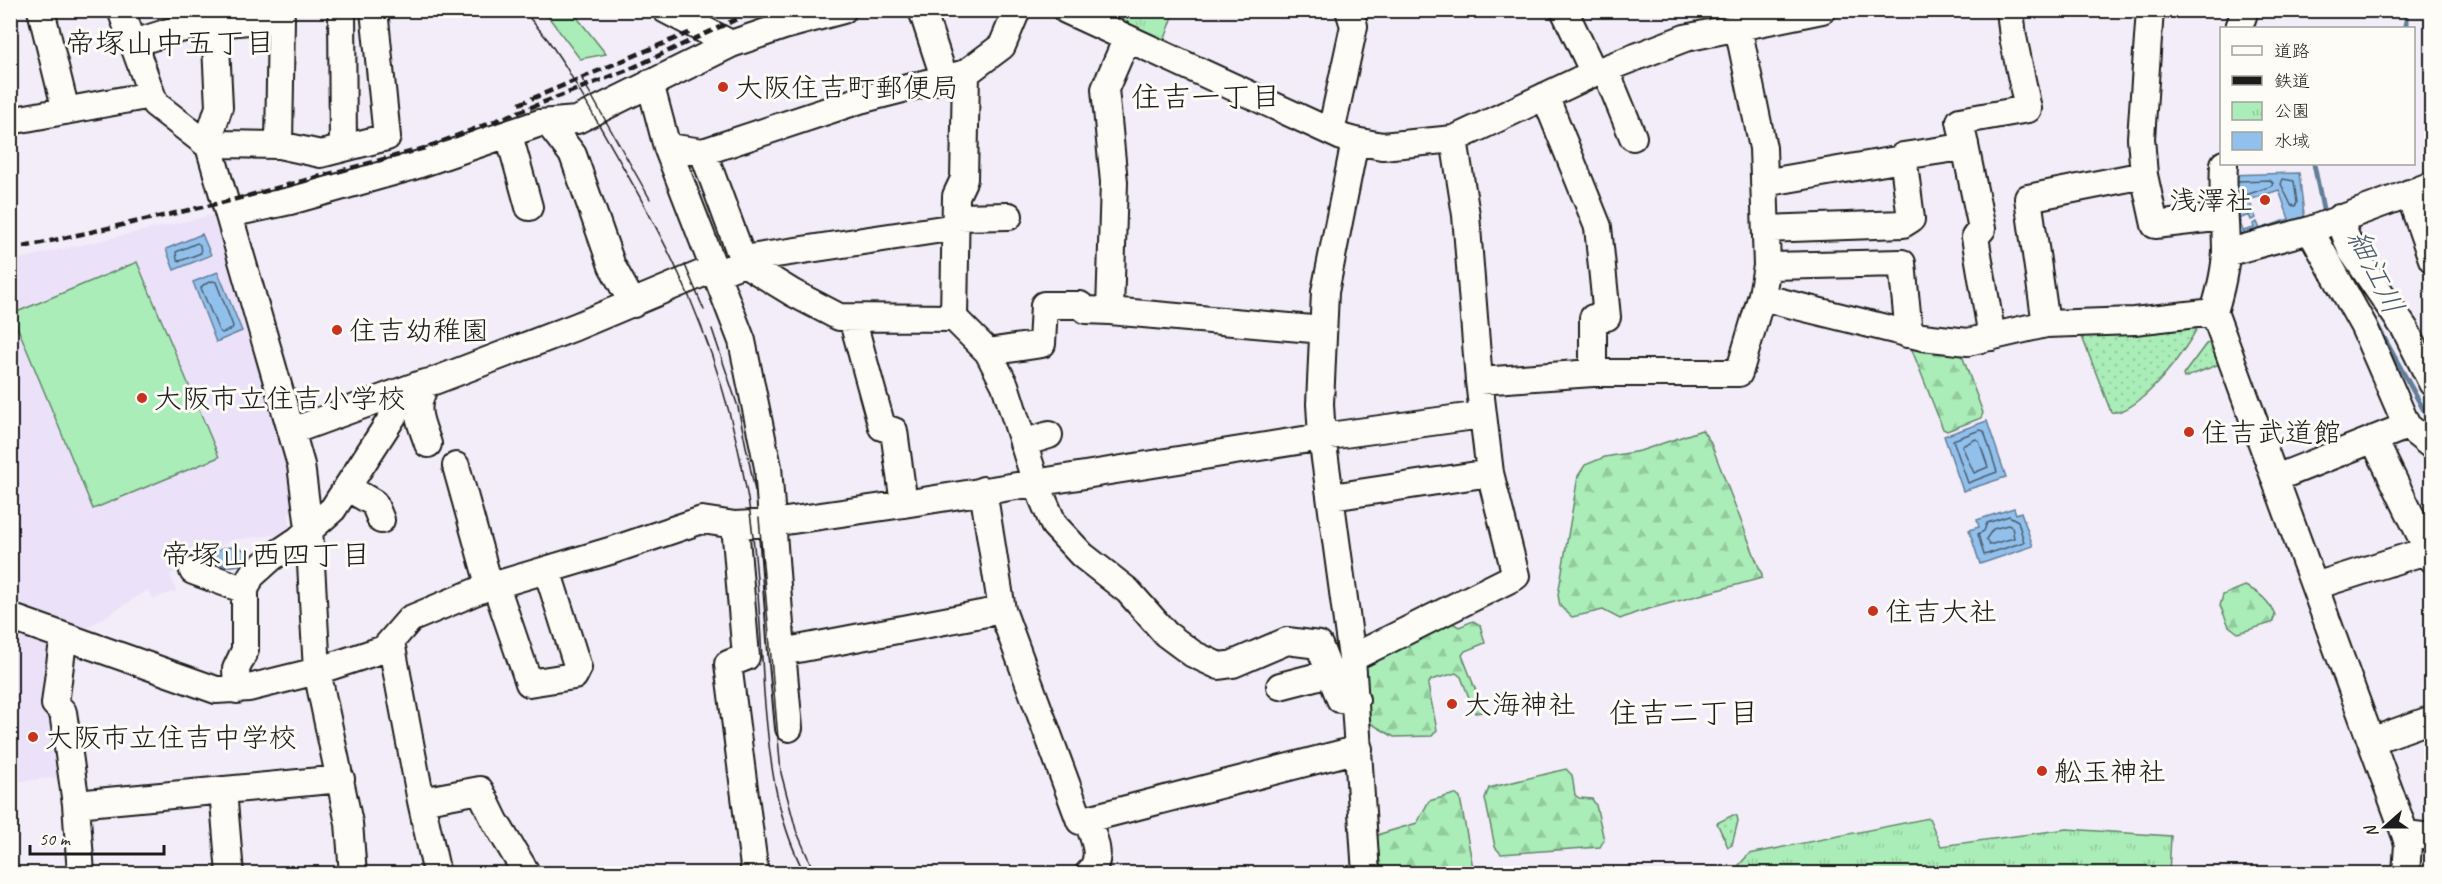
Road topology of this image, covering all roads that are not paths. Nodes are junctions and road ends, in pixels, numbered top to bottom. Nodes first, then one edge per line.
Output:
1 (42, 10) edge
2 (121, 10) edge
3 (342, 10) edge
4 (374, 10) edge
5 (843, 10) edge
6 (922, 10) edge
7 (1017, 10) edge
8 (1066, 10) edge
9 (1349, 10) edge
10 (1564, 10) edge
11 (1822, 10) edge
12 (2010, 10) edge
13 (2150, 10) edge
14 (2245, 10) edge
15 (671, 11) edge
16 (1742, 21) edge
17 (215, 24) junction
18 (2239, 27) edge
19 (1127, 38) junction
20 (134, 44) junction
21 (731, 44) junction
22 (1600, 71) junction
23 (955, 75) junction
24 (650, 83) junction
25 (151, 95) junction
26 (1545, 96) junction
27 (66, 111) junction
28 (10, 121) edge
29 (549, 124) junction
30 (1331, 132) junction
31 (508, 135) junction
32 (1633, 137) dead end
33 (1454, 139) junction
34 (1355, 141) junction
35 (1965, 144) junction
36 (279, 145) junction
37 (209, 146) junction
38 (667, 147) junction
39 (343, 148) junction
40 (703, 152) junction
41 (1902, 159) junction
42 (2224, 165) edge
43 (2144, 175) junction
44 (1764, 183) junction
45 (2420, 189) edge
46 (529, 207) dead end
47 (229, 214) junction
48 (1009, 216) dead end
49 (2224, 217) junction
50 (2337, 219) junction
51 (956, 222) junction
52 (1766, 229) junction
53 (2310, 230) junction
54 (2226, 253) junction
55 (2432, 259) edge
56 (743, 261) junction
57 (1767, 266) junction
58 (714, 272) junction
59 (1762, 295) junction
60 (633, 304) junction
61 (1110, 311) junction
62 (2214, 312) junction
63 (852, 318) junction
64 (954, 318) junction
65 (2046, 324) junction
66 (1323, 330) junction
67 (1907, 334) junction
68 (1992, 337) junction
69 (988, 352) junction
70 (1593, 373) junction
71 (1479, 381) junction
72 (2432, 382) edge
73 (427, 388) junction
74 (1482, 415) junction
75 (2407, 426) junction
76 (292, 430) junction
77 (1050, 435) dead end
78 (1322, 437) junction
79 (2374, 440) junction
80 (1023, 443) junction
81 (428, 444) dead end
82 (2432, 446) edge
83 (456, 466) dead end
84 (1490, 473) junction
85 (2276, 478) junction
86 (1036, 483) junction
87 (348, 488) junction
88 (983, 490) junction
89 (1332, 497) junction
90 (904, 504) junction
91 (381, 520) dead end
92 (772, 523) junction
93 (735, 525) junction
94 (309, 528) junction
95 (2430, 553) edge
96 (547, 570) junction
97 (193, 571) dead end
98 (2315, 586) junction
99 (493, 587) junction
100 (245, 590) junction
101 (1002, 610) junction
102 (10, 617) edge
103 (66, 638) junction
104 (391, 642) junction
105 (782, 652) junction
106 (1352, 658) junction
107 (317, 671) junction
108 (1330, 673) junction
109 (1280, 686) dead end
110 (237, 690) junction
111 (1356, 700) junction
112 (2432, 719) edge
113 (789, 728) dead end
114 (2371, 741) junction
115 (1359, 749) junction
116 (341, 779) junction
117 (223, 790) junction
118 (421, 801) junction
119 (76, 804) junction
120 (1087, 819) junction
121 (2405, 834) junction
122 (2432, 837) edge
123 (1098, 850) junction
124 (81, 873) edge
125 (230, 873) edge
126 (353, 873) edge
127 (437, 873) edge
128 (527, 873) edge
129 (755, 873) edge
130 (1088, 873) edge
131 (1109, 873) edge
132 (1366, 873) edge
133 (2406, 873) edge

1 - 27 street
2 - 20 street
3 - 39 street
4 - 39 street
5 - 21 street
6 - 23 street
7 - 23 street
8 - 19 street
9 - 30 street
10 - 22 street
11 - 16 street
12 - 35 street
13 - 43 street
14 - 18 street
15 - 21 street
16 - 22 street
16 - 44 street
17 - 20 street
17 - 36 street
17 - 37 street
19 - 30 street
19 - 61 street
20 - 25 street
21 - 24 street
22 - 26 street
22 - 32 street
23 - 40 street
23 - 51 street
24 - 29 street
24 - 38 street
25 - 27 street
25 - 37 street
26 - 33 street
26 - 70 street
27 - 28 street
29 - 31 street
29 - 60 street
30 - 34 street
31 - 46 street
31 - 47 street
33 - 34 street
33 - 71 street
34 - 66 street
35 - 41 street
35 - 68 street
36 - 37 street
36 - 39 street
37 - 47 street
38 - 40 street
38 - 58 street
40 - 56 street
41 - 44 street
41 - 52 street
42 - 49 street
43 - 49 street
43 - 65 street
44 - 52 street
45 - 50 street
45 - 55 street
47 - 76 street
48 - 51 street
49 - 54 street
50 - 53 street
50 - 72 street
51 - 56 street
51 - 64 street
52 - 57 street
53 - 54 street
53 - 75 street
54 - 62 street
56 - 58 street
56 - 63 street
57 - 59 street
57 - 67 street
58 - 60 street
58 - 92 street
59 - 67 street
59 - 70 street
60 - 73 street
61 - 66 street
61 - 69 street
62 - 65 street
62 - 85 street
63 - 64 street
63 - 90 street
64 - 69 street
65 - 68 street
66 - 78 street
67 - 68 street
69 - 80 street
70 - 71 street
71 - 74 street
73 - 76 street
73 - 81 street
73 - 87 street
74 - 78 street
74 - 84 street
75 - 79 street
75 - 82 street
76 - 94 street
77 - 80 street
78 - 86 street
78 - 89 street
79 - 85 street
79 - 95 street
80 - 86 street
83 - 99 street
84 - 89 street
84 - 106 street
85 - 98 street
86 - 88 street
86 - 108 street
87 - 91 street
87 - 94 street
88 - 90 street
88 - 101 street
89 - 106 street
90 - 92 street
92 - 93 street
92 - 105 street
93 - 96 street
93 - 129 street
94 - 100 street
94 - 107 street
95 - 98 street
96 - 99 street
96 - 99 street
97 - 100 street
98 - 114 street
99 - 104 street
100 - 110 street
101 - 105 street
101 - 120 street
102 - 103 street
103 - 110 street
103 - 119 street
104 - 107 street
104 - 118 street
105 - 113 street
106 - 111 street
107 - 110 street
107 - 116 street
108 - 109 street
108 - 111 street
111 - 115 street
112 - 114 street
114 - 121 street
115 - 120 street
115 - 132 street
116 - 117 street
116 - 126 street
117 - 119 street
117 - 125 street
118 - 127 street
118 - 128 street
119 - 124 street
120 - 123 street
121 - 122 street
121 - 133 street
123 - 130 street
123 - 131 street

